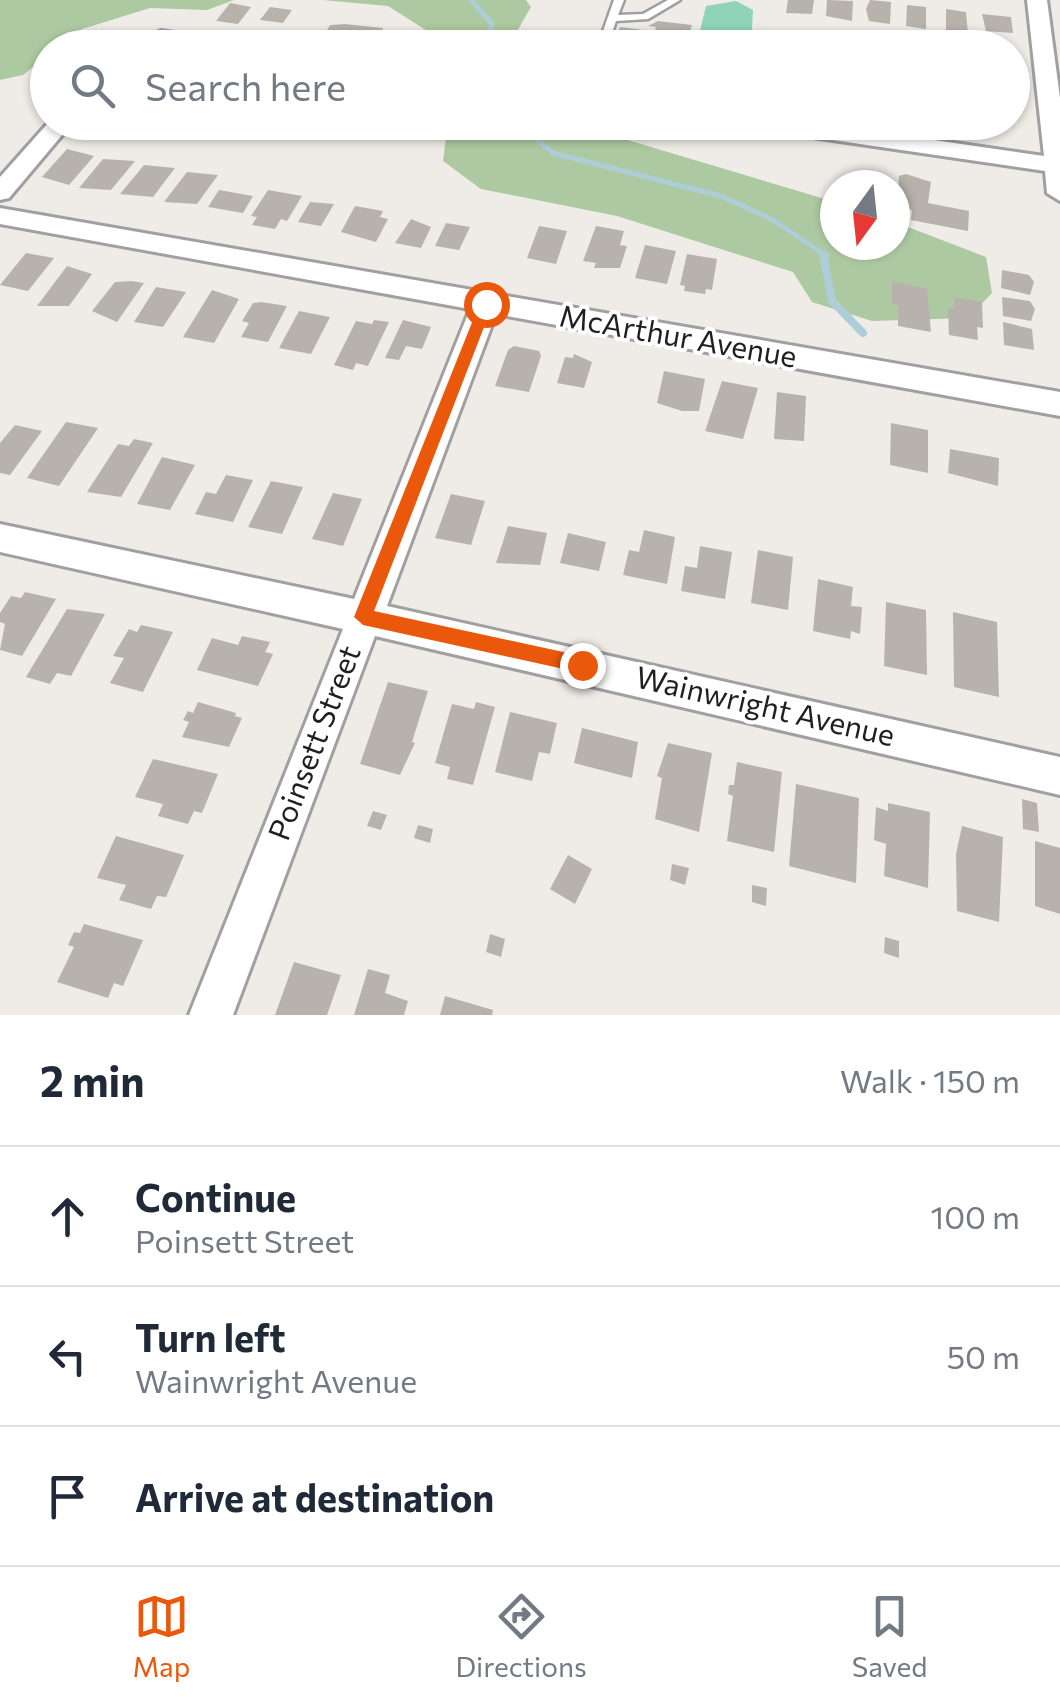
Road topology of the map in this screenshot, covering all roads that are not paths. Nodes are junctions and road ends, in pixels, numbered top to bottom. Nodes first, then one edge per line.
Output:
1 (619, 0) edge
2 (675, 0) edge
3 (1027, 0) edge
4 (1037, 1) edge
5 (1060, 4) edge
6 (615, 18) junction
7 (610, 30) edge
8 (46, 140) edge
9 (883, 140) edge
10 (1058, 165) edge
11 (0, 192) edge
12 (1060, 193) edge
13 (0, 216) edge
14 (486, 304) junction
15 (1060, 404) edge
16 (0, 538) edge
17 (363, 617) junction
18 (1060, 776) edge
19 (211, 1015) edge

1 - 6 lane
2 - 6 lane
3 - 4 street
4 - 5 street
4 - 10 street
6 - 7 lane
8 - 11 street
9 - 10 street
10 - 12 street
13 - 14 street, McArthur Avenue
14 - 15 street, McArthur Avenue
14 - 17 street, Poinsett Street
16 - 17 street, Wainwright Avenue
17 - 18 street, Wainwright Avenue
17 - 19 street, Poinsett Street

